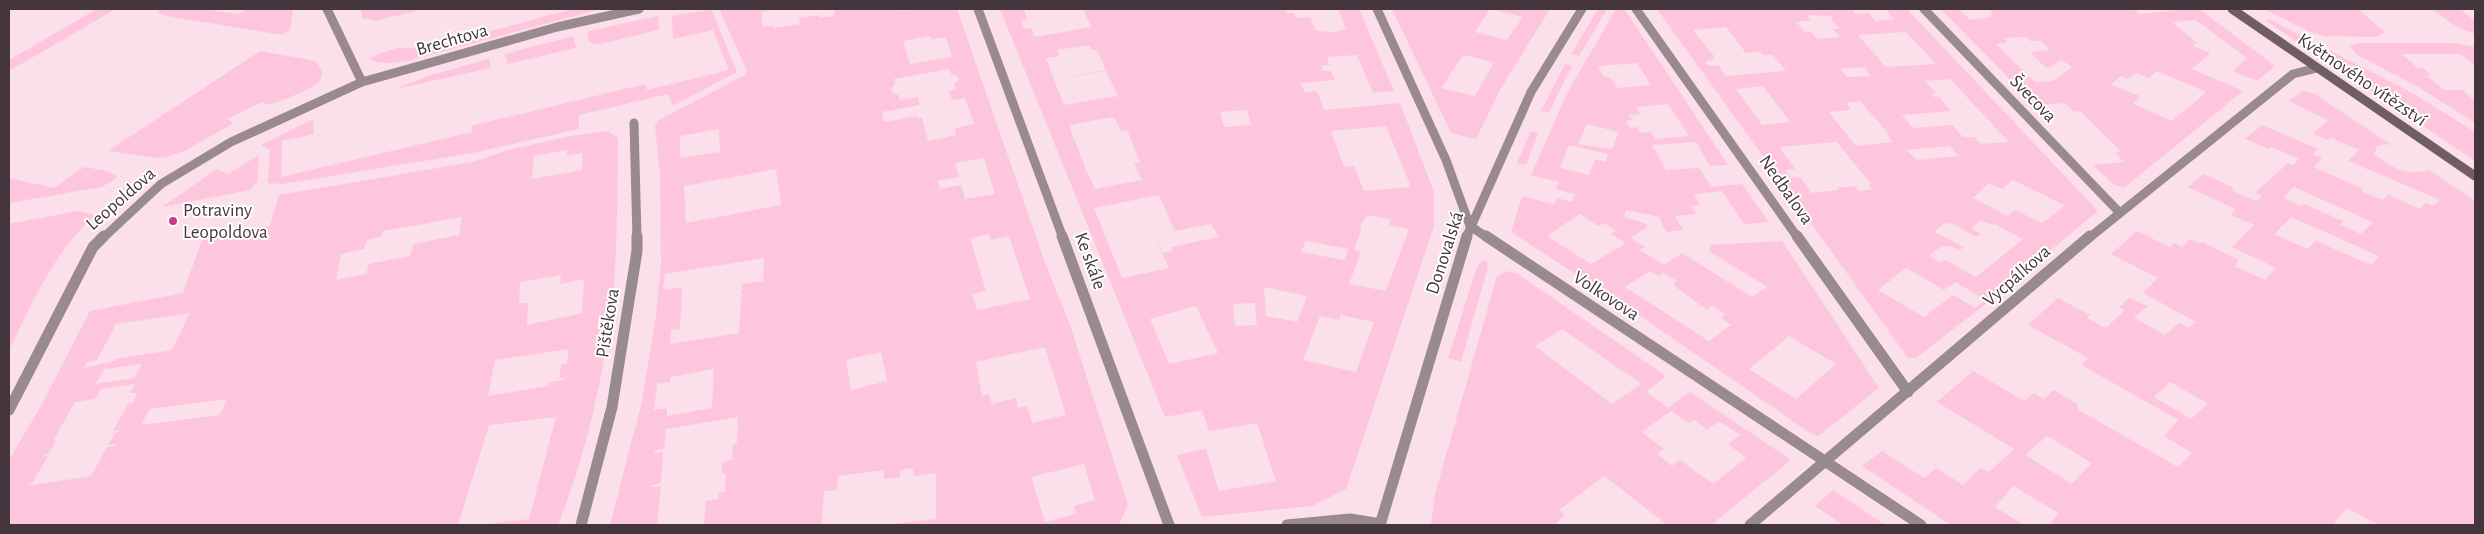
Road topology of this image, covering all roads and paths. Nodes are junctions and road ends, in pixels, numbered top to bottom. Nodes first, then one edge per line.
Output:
1 (327, 9) edge
2 (639, 9) edge
3 (978, 9) edge
4 (1377, 9) edge
5 (1582, 9) edge
6 (1636, 9) edge
7 (1924, 9) edge
8 (2232, 9) edge
9 (2317, 68) junction
10 (362, 82) junction
11 (634, 123) dead end
12 (2475, 176) edge
13 (2119, 212) junction
14 (1470, 226) junction
15 (1908, 392) junction
16 (9, 410) edge
17 (1826, 462) junction
18 (582, 525) edge
19 (1169, 525) edge
20 (1287, 525) edge
21 (1380, 525) edge
22 (1750, 525) edge
23 (1920, 525) edge

1 - 10 street
2 - 10 street, Brechtova
3 - 19 street, Ke skále
4 - 14 street
5 - 14 street, Donovalská
6 - 15 street, Nedbalova
7 - 13 street, Švecova
8 - 9 street, Květnového vítězství
9 - 12 street, Květnového vítězství
9 - 13 street, Vycpálkova
10 - 16 street, Leopoldova
11 - 18 street, Pištěkova
13 - 15 street, Vycpálkova
14 - 17 street, Volkovova
14 - 21 street, Donovalská
15 - 17 street, Vycpálkova
17 - 22 street, Vycpálkova
17 - 23 street, Volkovova
20 - 21 street

